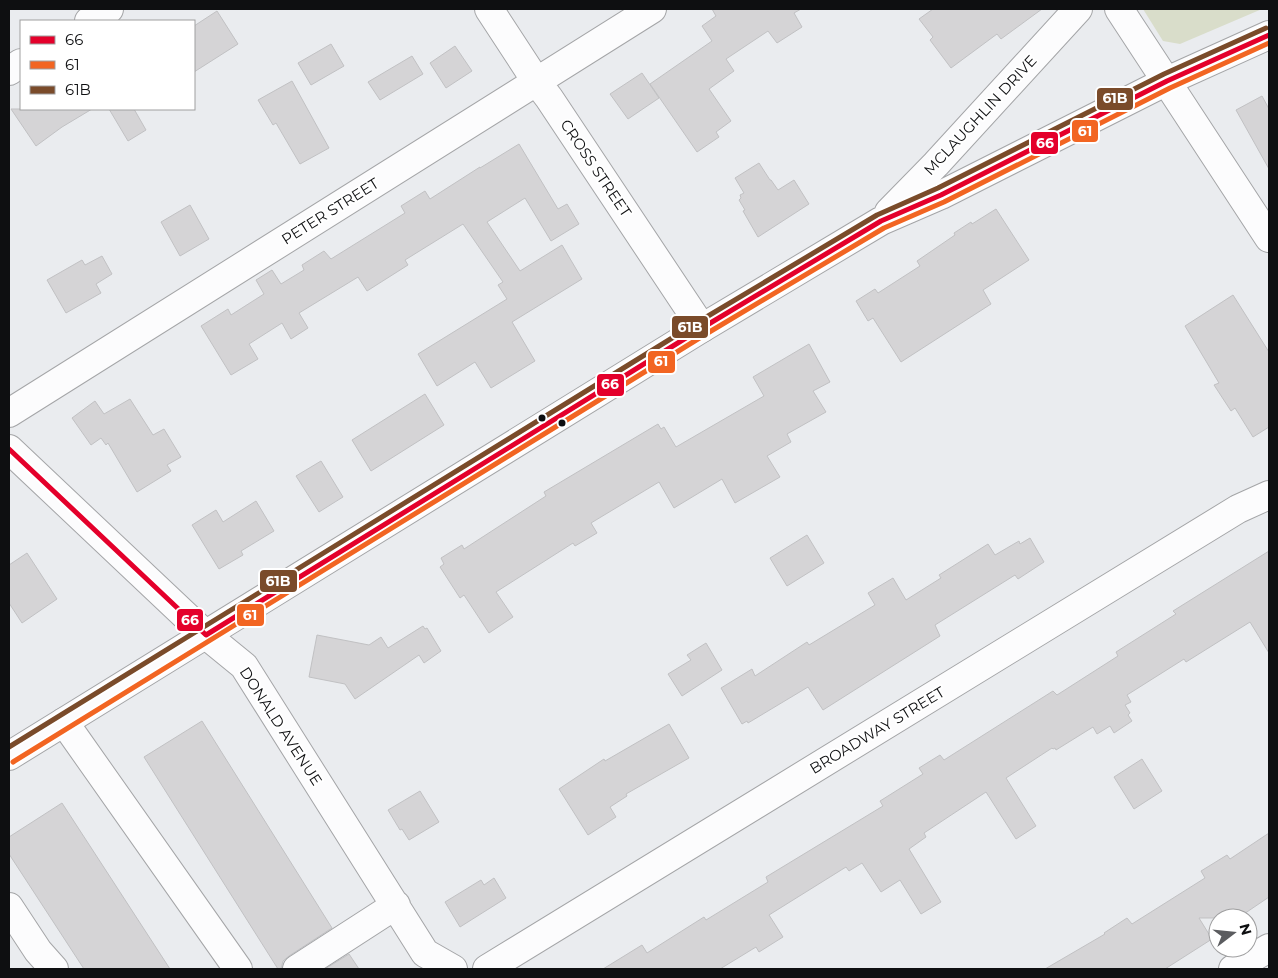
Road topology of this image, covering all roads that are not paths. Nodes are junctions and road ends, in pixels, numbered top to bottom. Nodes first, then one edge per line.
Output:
1 (109, 9) edge
2 (489, 9) edge
3 (652, 9) edge
4 (1078, 9) edge
5 (1119, 9) edge
6 (91, 20) edge
7 (1269, 35) edge
8 (20, 64) edge
9 (9, 71) edge
10 (1166, 81) junction
11 (536, 82) junction
12 (881, 221) junction
13 (1269, 238) edge
14 (702, 328) junction
15 (9, 413) edge
16 (9, 449) edge
17 (1269, 494) edge
18 (206, 635) junction
19 (64, 722) junction
20 (9, 756) edge
21 (396, 905) junction
22 (9, 907) edge
23 (1269, 948) edge
24 (54, 969) edge
25 (238, 969) edge
26 (297, 969) edge
27 (453, 969) edge
28 (487, 969) edge
29 (1233, 969) edge

1 - 6 street
2 - 11 street, CROSS STREET
3 - 11 street, PETER STREET
4 - 12 street, MCLAUGHLIN DRIVE
5 - 10 street
7 - 10 street
8 - 9 street
10 - 12 street
10 - 13 street
11 - 14 street, CROSS STREET
11 - 15 street, PETER STREET
12 - 14 street
14 - 18 street
16 - 18 street, DONALD AVENUE
17 - 28 street, BROADWAY STREET
18 - 19 street
18 - 21 street, DONALD AVENUE
19 - 20 street
19 - 25 street
21 - 26 street
21 - 27 street, DONALD AVENUE
22 - 24 street
23 - 29 street

